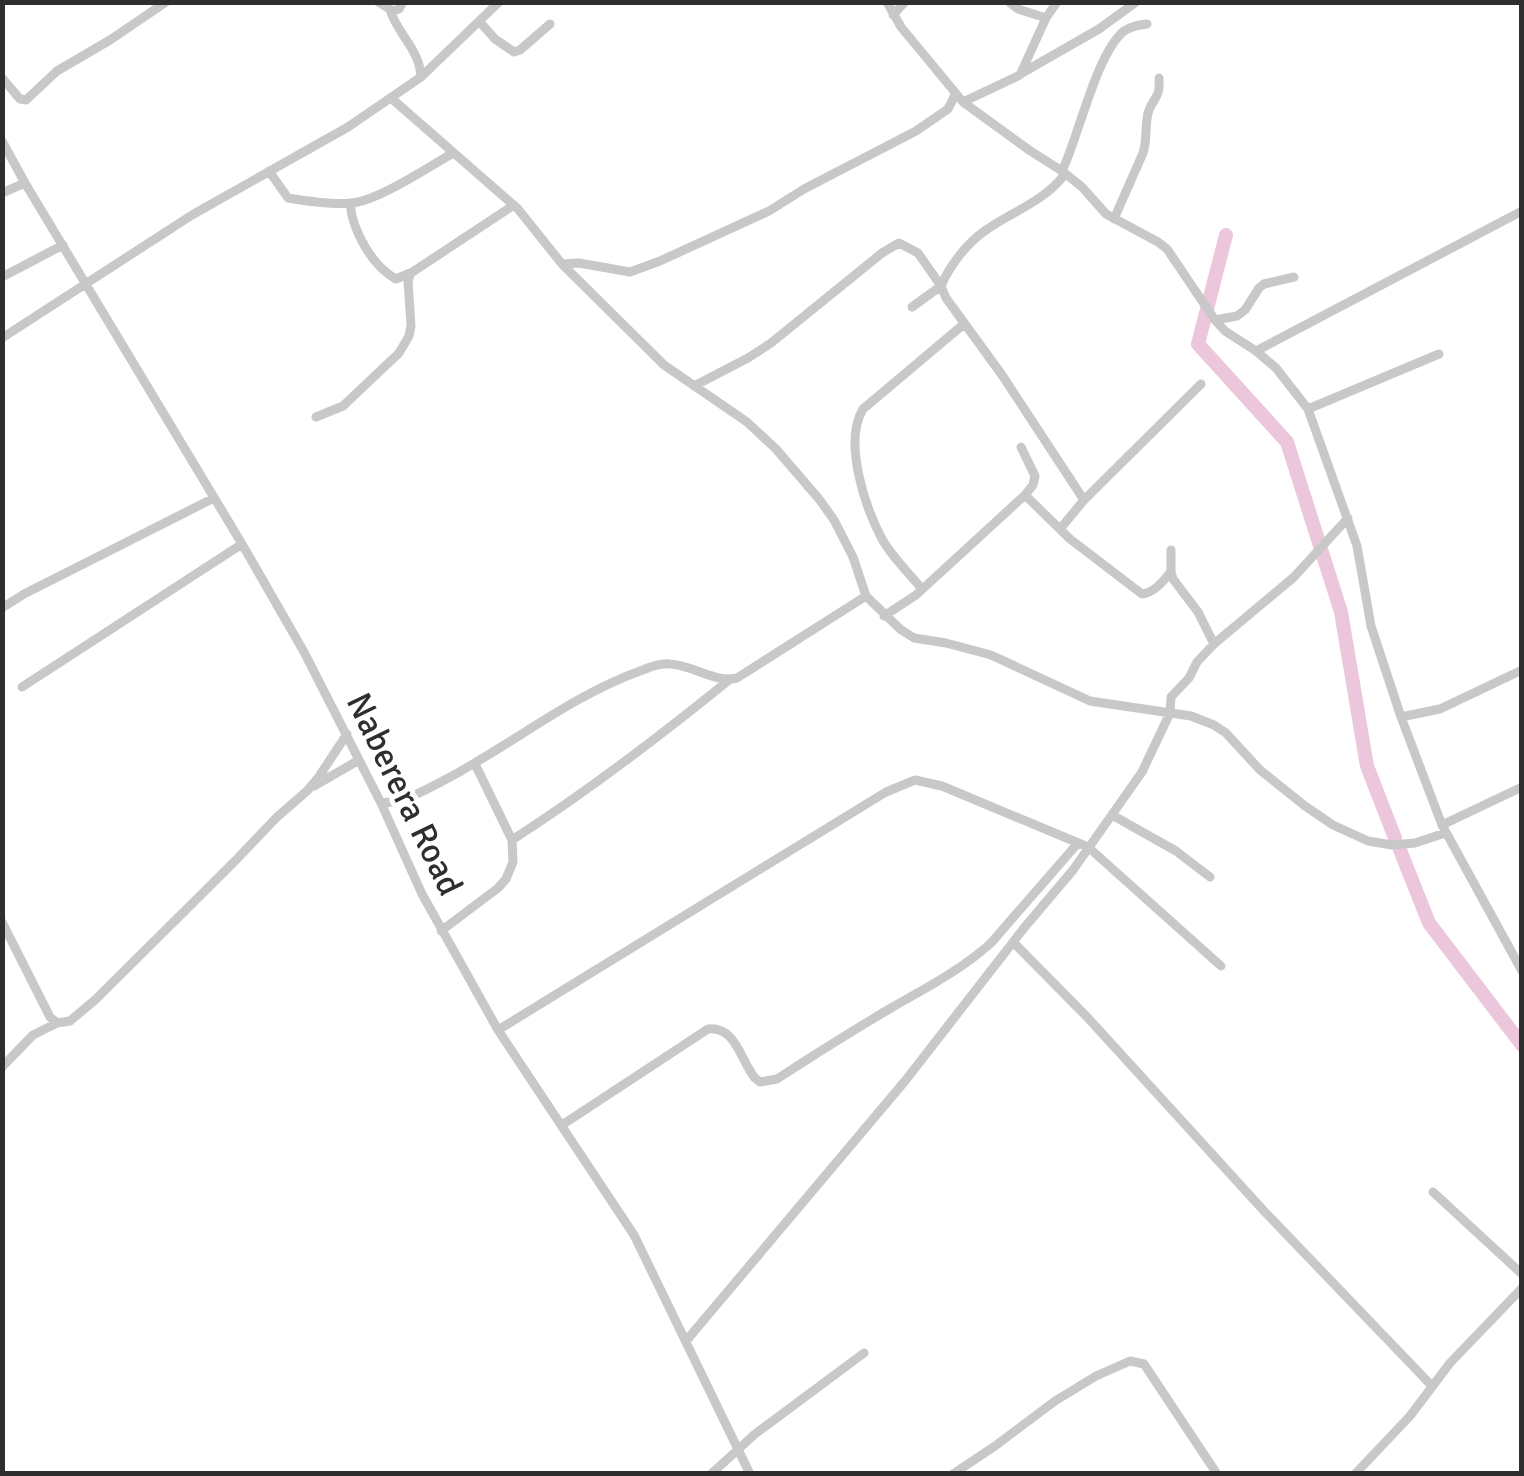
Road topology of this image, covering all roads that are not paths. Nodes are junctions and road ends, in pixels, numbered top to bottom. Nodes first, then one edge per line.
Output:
1 (166, 2) edge
2 (378, 2) edge
3 (403, 2) edge
4 (478, 2) edge
5 (499, 2) edge
6 (887, 2) edge
7 (906, 2) edge
8 (1009, 2) edge
9 (1058, 2) edge
10 (1136, 2) edge
11 (390, 10) junction
12 (893, 14) junction
13 (482, 18) junction
14 (1046, 18) junction
15 (550, 24) dead end
16 (1147, 24) dead end
17 (1020, 75) junction
18 (420, 77) junction
19 (2, 78) edge
20 (1159, 78) dead end
21 (955, 94) junction
22 (391, 98) junction
23 (963, 102) junction
24 (2, 141) edge
25 (453, 153) junction
26 (269, 171) junction
27 (1064, 173) junction
28 (25, 183) junction
29 (2, 193) edge
30 (350, 203) junction
31 (514, 205) junction
32 (1522, 211) edge
33 (1114, 219) junction
34 (63, 244) junction
35 (562, 264) junction
36 (411, 272) junction
37 (1294, 277) dead end
38 (2, 278) edge
39 (86, 284) junction
40 (941, 286) junction
41 (912, 307) dead end
42 (1215, 320) junction
43 (964, 324) junction
44 (2, 338) edge
45 (1256, 350) junction
46 (1438, 354) dead end
47 (1201, 384) dead end
48 (694, 386) junction
49 (1308, 408) junction
50 (316, 417) dead end
51 (1021, 446) dead end
52 (1026, 494) junction
53 (214, 498) junction
54 (1084, 500) junction
55 (1348, 518) junction
56 (1060, 529) junction
57 (242, 544) junction
58 (1171, 550) dead end
59 (1171, 571) junction
60 (922, 589) junction
61 (866, 596) junction
62 (2, 608) edge
63 (884, 616) junction
64 (1214, 644) junction
65 (1522, 670) edge
66 (729, 680) junction
67 (22, 687) dead end
68 (1170, 713) junction
69 (1402, 717) junction
70 (347, 734) junction
71 (359, 760) junction
72 (474, 764) junction
73 (1522, 787) edge
74 (307, 791) junction
75 (381, 804) junction
76 (1112, 815) junction
77 (1444, 829) junction
78 (512, 840) junction
79 (1083, 845) junction
80 (1210, 876) dead end
81 (2, 922) edge
82 (441, 931) junction
83 (1014, 942) junction
84 (1221, 966) dead end
85 (1522, 970) edge
86 (58, 1023) junction
87 (498, 1030) junction
88 (2, 1068) edge
89 (562, 1125) junction
90 (1433, 1192) dead end
91 (1522, 1274) edge
92 (1522, 1288) edge
93 (686, 1341) junction
94 (864, 1352) dead end
95 (1432, 1386) junction
96 (737, 1450) junction
97 (710, 1474) edge
98 (750, 1474) edge
99 (953, 1474) edge
100 (1217, 1474) edge
101 (1355, 1474) edge

1 - 19 street
2 - 11 street
3 - 11 street
4 - 13 street
5 - 13 street
6 - 12 street
7 - 12 street
8 - 14 street
9 - 14 street
10 - 17 street
11 - 18 street
12 - 21 street
13 - 15 street
13 - 18 street
14 - 17 street
16 - 27 street
17 - 23 street
18 - 22 street
20 - 33 street
21 - 23 street
21 - 35 street
22 - 25 street
22 - 26 street
23 - 27 street
24 - 28 street, Naberera Road
25 - 30 street
25 - 31 street
26 - 30 street
26 - 39 street
27 - 33 street
27 - 40 street
28 - 29 street
28 - 34 street, Naberera Road
30 - 36 street
31 - 35 street
31 - 36 street
32 - 45 street
33 - 42 street
34 - 38 street
34 - 39 street, Naberera Road
35 - 48 street
36 - 50 street
37 - 42 street
39 - 44 street
39 - 53 street, Naberera Road
40 - 41 street
40 - 43 street
40 - 48 street
42 - 45 street
43 - 54 street
43 - 60 street
45 - 49 street
46 - 49 street
47 - 54 street
48 - 61 street
49 - 55 street
51 - 52 street
52 - 56 street
52 - 60 street
53 - 57 street, Naberera Road
53 - 62 street
54 - 56 street
55 - 64 street
55 - 69 street
56 - 59 street
57 - 67 street
57 - 70 street, Naberera Road
58 - 59 street
59 - 64 street
60 - 63 street
61 - 63 street
61 - 66 street
63 - 68 street
64 - 68 street
65 - 69 street
66 - 72 street
66 - 78 street
68 - 76 street
68 - 77 street
69 - 77 street
70 - 71 street, Naberera Road
70 - 74 street
71 - 74 street
71 - 75 street, Naberera Road
72 - 75 street
72 - 78 street
73 - 77 street
74 - 86 street
75 - 82 street, Naberera Road
76 - 79 street
76 - 80 street
77 - 85 street
78 - 82 street
79 - 83 street
79 - 84 street
79 - 87 street
79 - 89 street
81 - 86 street
82 - 87 street, Naberera Road
83 - 93 street
83 - 95 street
86 - 88 street
87 - 89 street, Naberera Road
89 - 93 street, Naberera Road
90 - 91 street
92 - 95 street
93 - 96 street, Naberera Road
94 - 96 street
95 - 101 street
96 - 97 street
96 - 98 street, Naberera Road
99 - 100 street

